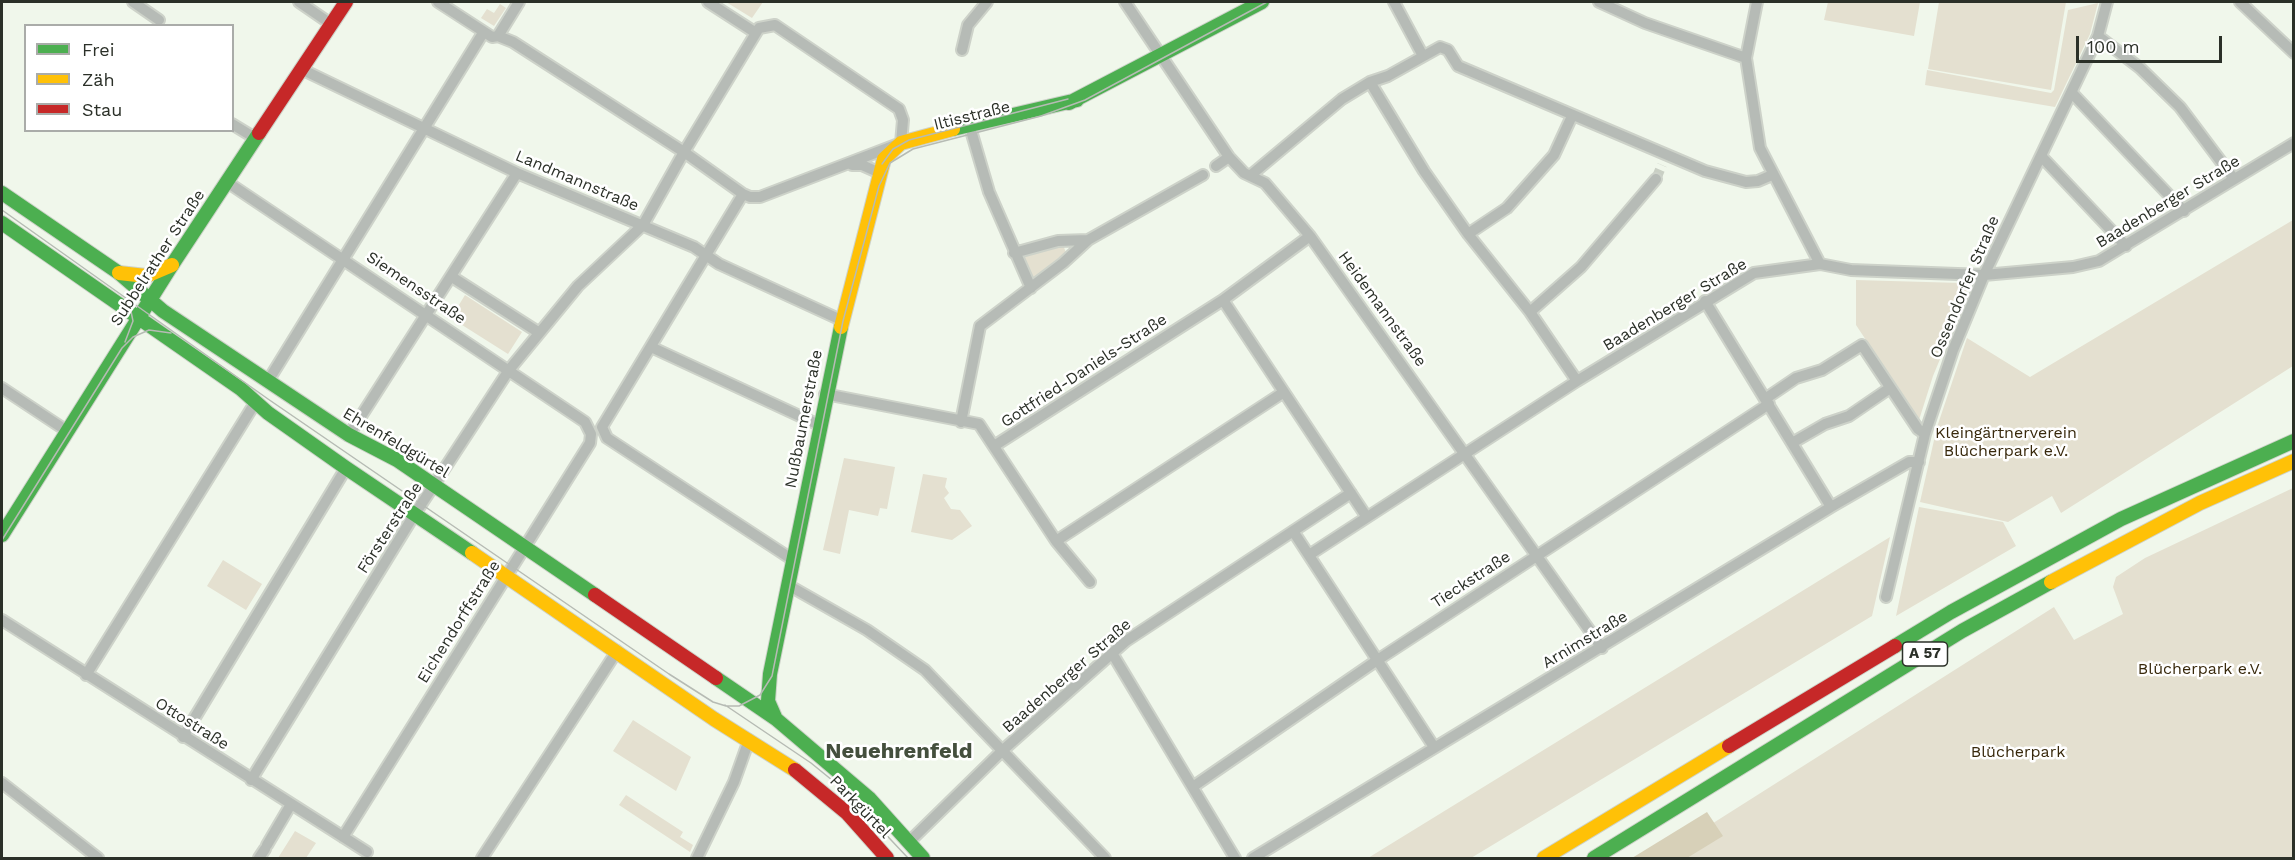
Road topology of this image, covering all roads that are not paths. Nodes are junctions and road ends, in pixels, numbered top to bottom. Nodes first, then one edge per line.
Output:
1 (133, 2) edge
2 (299, 2) edge
3 (346, 2) edge
4 (438, 2) edge
5 (519, 2) edge
6 (708, 2) edge
7 (987, 2) edge
8 (1125, 2) edge
9 (1262, 2) edge
10 (1394, 2) edge
11 (1599, 2) edge
12 (1757, 2) edge
13 (2107, 2) edge
14 (2240, 2) edge
15 (159, 20) dead end
16 (331, 24) junction
17 (483, 33) junction
18 (756, 33) junction
19 (498, 36) junction
20 (2098, 36) junction
21 (962, 50) dead end
22 (2294, 53) edge
23 (1162, 56) junction
24 (1423, 57) junction
25 (1746, 58) junction
26 (301, 69) junction
27 (1370, 82) junction
28 (2072, 93) junction
29 (1077, 100) junction
30 (1572, 116) junction
31 (234, 125) edge
32 (423, 127) junction
33 (972, 134) junction
34 (255, 138) junction
35 (901, 143) junction
36 (2294, 143) edge
37 (684, 152) junction
38 (2041, 156) junction
39 (1229, 157) junction
40 (846, 165) junction
41 (1216, 166) dead end
42 (517, 173) junction
43 (880, 173) junction
44 (1203, 175) dead end
45 (1251, 175) junction
46 (1772, 175) junction
47 (2234, 178) junction
48 (1656, 179) tunnel mouth
49 (227, 182) junction
50 (2, 193) edge
51 (743, 194) junction
52 (2184, 211) junction
53 (2, 223) edge
54 (644, 225) junction
55 (1468, 234) junction
56 (1310, 236) junction
57 (1088, 240) junction
58 (2126, 246) junction
59 (1014, 253) junction
60 (706, 255) junction
61 (344, 258) junction
62 (1820, 264) junction
63 (172, 265) junction
64 (119, 273) junction
65 (1984, 275) junction
66 (452, 277) junction
67 (1031, 288) junction
68 (1223, 300) junction
69 (150, 301) junction
70 (1706, 301) junction
71 (1530, 312) junction
72 (428, 314) junction
73 (139, 318) junction
74 (841, 320) junction
75 (538, 332) junction
76 (651, 347) junction
77 (509, 370) junction
78 (268, 381) junction
79 (1577, 381) junction
80 (2, 388) edge
81 (1890, 388) junction
82 (1284, 392) junction
83 (825, 394) junction
84 (1767, 402) junction
85 (255, 403) junction
86 (585, 422) joint
87 (961, 422) junction
88 (819, 425) junction
89 (2294, 429) edge
90 (67, 431) junction
91 (1925, 434) junction
92 (349, 435) junction
93 (2294, 441) edge
94 (1792, 443) junction
95 (994, 446) junction
96 (2264, 453) junction
97 (1465, 455) junction
98 (2294, 461) edge
99 (1918, 462) junction
100 (346, 468) junction
101 (435, 486) junction
102 (1350, 493) junction
103 (1831, 507) junction
104 (415, 514) junction
105 (1366, 516) junction
106 (1293, 531) junction
107 (2, 534) edge
108 (1056, 541) junction
109 (525, 547) junction
110 (1309, 555) junction
111 (1536, 556) junction
112 (793, 560) junction
113 (505, 577) junction
114 (1089, 582) dead end
115 (788, 585) junction
116 (1886, 597) dead end
117 (2, 620) edge
118 (1602, 648) junction
119 (617, 651) junction
120 (1112, 653) junction
121 (1376, 661) junction
122 (770, 674) junction
123 (86, 675) junction
124 (749, 699) junction
125 (776, 719) junction
126 (183, 737) junction
127 (749, 740) junction
128 (1434, 747) junction
129 (1003, 750) junction
130 (251, 780) junction
131 (2, 783) edge
132 (1194, 786) junction
133 (290, 806) junction
134 (343, 837) junction
135 (909, 842) junction
136 (263, 851) edge
137 (1270, 854) edge
138 (371, 855) edge
139 (98, 858) edge
140 (482, 858) edge
141 (697, 858) edge
142 (886, 858) edge
143 (922, 858) edge
144 (1105, 858) edge
145 (1235, 858) edge
146 (1252, 858) edge
147 (1544, 858) edge
148 (1594, 858) edge

1 - 15 street
2 - 16 street
3 - 16 main road, Subbelrather Straße
4 - 17 street
5 - 19 street
6 - 18 street
7 - 21 street
8 - 23 street, Heidemannstraße
9 - 23 main road, Iltisstraße
10 - 24 street
11 - 25 street
12 - 25 street
13 - 20 street, Ossendorfer Straße
14 - 22 street
16 - 26 main road, Subbelrather Straße
17 - 19 street
17 - 32 street
18 - 35 street
18 - 37 street, Försterstraße
19 - 37 street
20 - 28 street, Ossendorfer Straße
20 - 47 street
23 - 29 main road, Iltisstraße
23 - 39 street, Heidemannstraße
24 - 27 street
24 - 30 street
25 - 46 street
26 - 32 street, Landmannstraße
26 - 34 main road, Subbelrather Straße
27 - 45 street
27 - 55 street
28 - 38 street, Ossendorfer Straße
28 - 52 street
29 - 33 main road, Iltisstraße
29 - 35 main road, Iltisstraße
30 - 46 street
30 - 55 street
31 - 34 street
32 - 42 street, Landmannstraße
32 - 61 street
33 - 43 main road, Iltisstraße
33 - 59 street
34 - 49 main road, Subbelrather Straße
35 - 40 street, Iltisstraße
35 - 43 main road
36 - 47 street, Baadenberger Straße
37 - 51 street
37 - 54 street, Försterstraße
38 - 58 street
38 - 65 street, Ossendorfer Straße
39 - 41 street
39 - 45 street, Heidemannstraße
40 - 43 street
40 - 51 street, Iltisstraße
42 - 54 street, Landmannstraße
42 - 66 street
43 - 74 main road, Nußbaumerstraße
44 - 57 street
45 - 56 street, Heidemannstraße
46 - 62 street
47 - 52 street, Baadenberger Straße
48 - 71 street
49 - 61 street, Siemensstraße
49 - 63 main road, Subbelrather Straße
50 - 64 main road, Ehrenfeldgürtel
51 - 60 street
52 - 58 street, Baadenberger Straße
53 - 73 main road
54 - 60 street, Landmannstraße
54 - 75 street, Försterstraße
55 - 71 street
56 - 68 street, Gottfried-Daniels-Straße
56 - 97 street, Heidemannstraße
57 - 59 street
57 - 67 street
58 - 65 street, Baadenberger Straße
59 - 67 street
60 - 74 street, Landmannstraße
60 - 76 street
61 - 72 street, Siemensstraße
61 - 78 street
62 - 65 street, Baadenberger Straße
62 - 70 street, Baadenberger Straße
63 - 64 main road
63 - 69 main road, Subbelrather Straße
64 - 69 main road, Ehrenfeldgürtel
65 - 91 street, Ossendorfer Straße
66 - 72 street
66 - 75 street
67 - 87 street
68 - 82 street
68 - 95 street, Gottfried-Daniels-Straße
69 - 73 main road, Subbelrather Straße
69 - 78 main road, Ehrenfeldgürtel
70 - 79 street, Baadenberger Straße
70 - 84 street
71 - 79 street
72 - 77 street, Siemensstraße
72 - 92 street
73 - 85 main road
73 - 90 main road, Subbelrather Straße
74 - 83 main road, Nußbaumerstraße
75 - 77 street, Försterstraße
76 - 88 street
76 - 112 street
77 - 86 street, Siemensstraße
77 - 101 street, Försterstraße
78 - 92 main road, Ehrenfeldgürtel
79 - 97 street, Baadenberger Straße
80 - 90 street
81 - 84 street, Tieckstraße
81 - 91 street
81 - 94 street
82 - 102 street
82 - 108 street
83 - 87 street, Gottfried-Daniels-Straße
83 - 88 main road, Nußbaumerstraße
84 - 94 street
84 - 111 street, Tieckstraße
85 - 100 main road
85 - 123 street
86 - 109 street, Eichendorffstraße
87 - 95 street, Gottfried-Daniels-Straße
88 - 112 main road, Nußbaumerstraße
89 - 96 main road
90 - 107 main road, Subbelrather Straße
91 - 99 street, Ossendorfer Straße
92 - 101 main road, Ehrenfeldgürtel
93 - 96 main road, A 57
94 - 103 street
95 - 108 street
96 - 147 main road, A 57
97 - 105 street, Baadenberger Straße
97 - 111 street, Heidemannstraße
98 - 148 main road, A 57
99 - 103 street, Arnimstraße
99 - 116 street, Ossendorfer Straße
100 - 104 main road
100 - 126 street
101 - 104 street, Försterstraße
101 - 109 main road, Ehrenfeldgürtel
102 - 105 street
102 - 106 street, Baadenberger Straße
103 - 118 street, Arnimstraße
104 - 113 main road
104 - 130 street, Försterstraße
105 - 110 street, Baadenberger Straße
106 - 110 street
106 - 120 street, Baadenberger Straße
108 - 114 street
109 - 113 street, Eichendorffstraße
109 - 124 main road, Ehrenfeldgürtel
110 - 121 street
111 - 118 street, Heidemannstraße
111 - 121 street, Tieckstraße
112 - 115 main road, Nußbaumerstraße
113 - 119 main road
113 - 134 street, Eichendorffstraße
115 - 122 main road, Nußbaumerstraße
115 - 129 street
117 - 123 street, Ottostraße
118 - 128 street, Arnimstraße
119 - 127 main road
119 - 140 street
120 - 129 street, Baadenberger Straße
120 - 132 street
121 - 128 street
121 - 132 street, Tieckstraße
122 - 124 main road, Nußbaumerstraße
122 - 125 main road, Nußbaumerstraße
123 - 126 street, Ottostraße
124 - 125 main road, Ehrenfeldgürtel
125 - 135 main road, Parkgürtel
126 - 130 street, Ottostraße
127 - 141 street
127 - 142 main road, Parkgürtel
128 - 137 street, Arnimstraße
129 - 135 street, Baadenberger Straße
129 - 144 street
130 - 133 street, Ottostraße
131 - 139 street
132 - 145 street
133 - 134 street, Ottostraße
133 - 136 street
134 - 138 street, Ottostraße
135 - 143 main road, Parkgürtel
137 - 146 street, Arnimstraße

